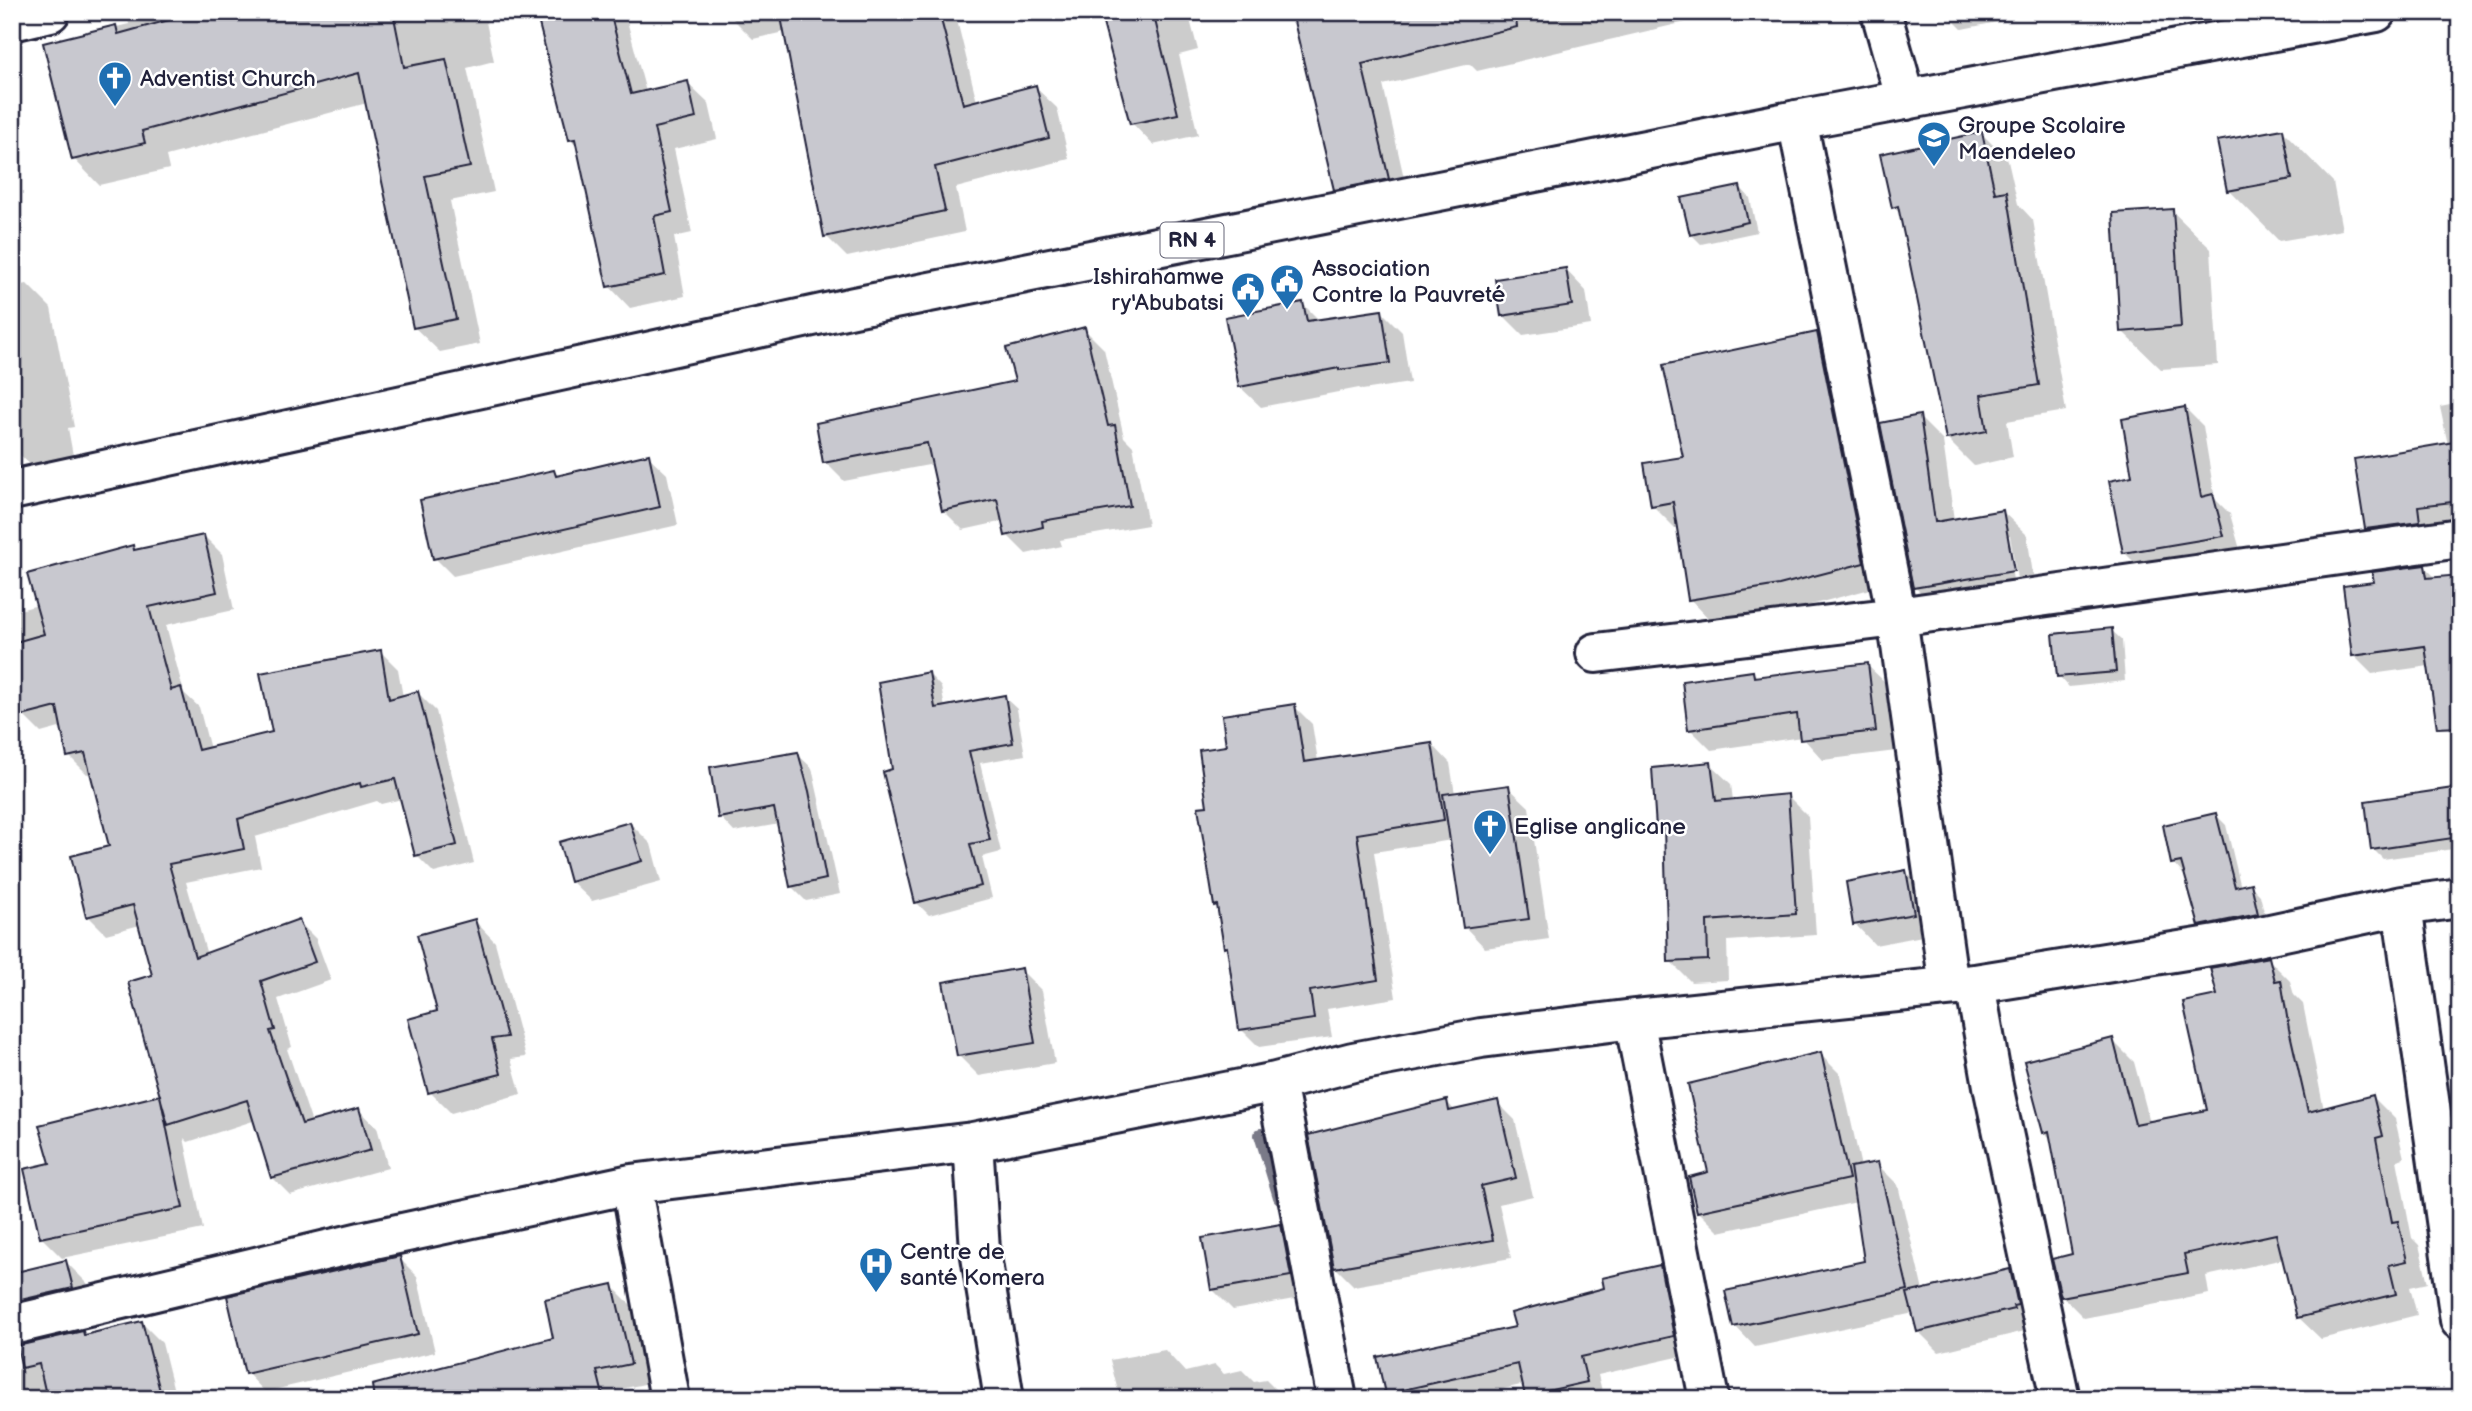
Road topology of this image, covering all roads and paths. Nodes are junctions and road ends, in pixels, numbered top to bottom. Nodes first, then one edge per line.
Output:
1 (50, 12) edge
2 (1881, 12) edge
3 (2376, 12) edge
4 (12, 21) edge
5 (1906, 100) junction
6 (1797, 120) junction
7 (12, 490) edge
8 (2460, 538) edge
9 (1897, 617) junction
10 (1596, 653) dead end
11 (2460, 898) edge
12 (2402, 905) junction
13 (1962, 985) junction
14 (1634, 1019) junction
15 (1276, 1082) junction
16 (973, 1142) junction
17 (631, 1184) junction
18 (2460, 1321) edge
19 (12, 1325) edge
20 (670, 1399) edge
21 (1004, 1399) edge
22 (1337, 1399) edge
23 (1709, 1399) edge
24 (2060, 1399) edge

1 - 4 street
2 - 5 street
3 - 5 street, RN 4
5 - 6 street, RN 4
6 - 7 street, RN 4
6 - 9 street
8 - 9 street
9 - 10 street
9 - 13 street
11 - 12 street
12 - 13 street
12 - 18 street
13 - 14 street
13 - 24 street
14 - 15 street
14 - 23 street
15 - 16 street
15 - 22 street
16 - 17 street
16 - 21 street
17 - 19 street
17 - 20 street

